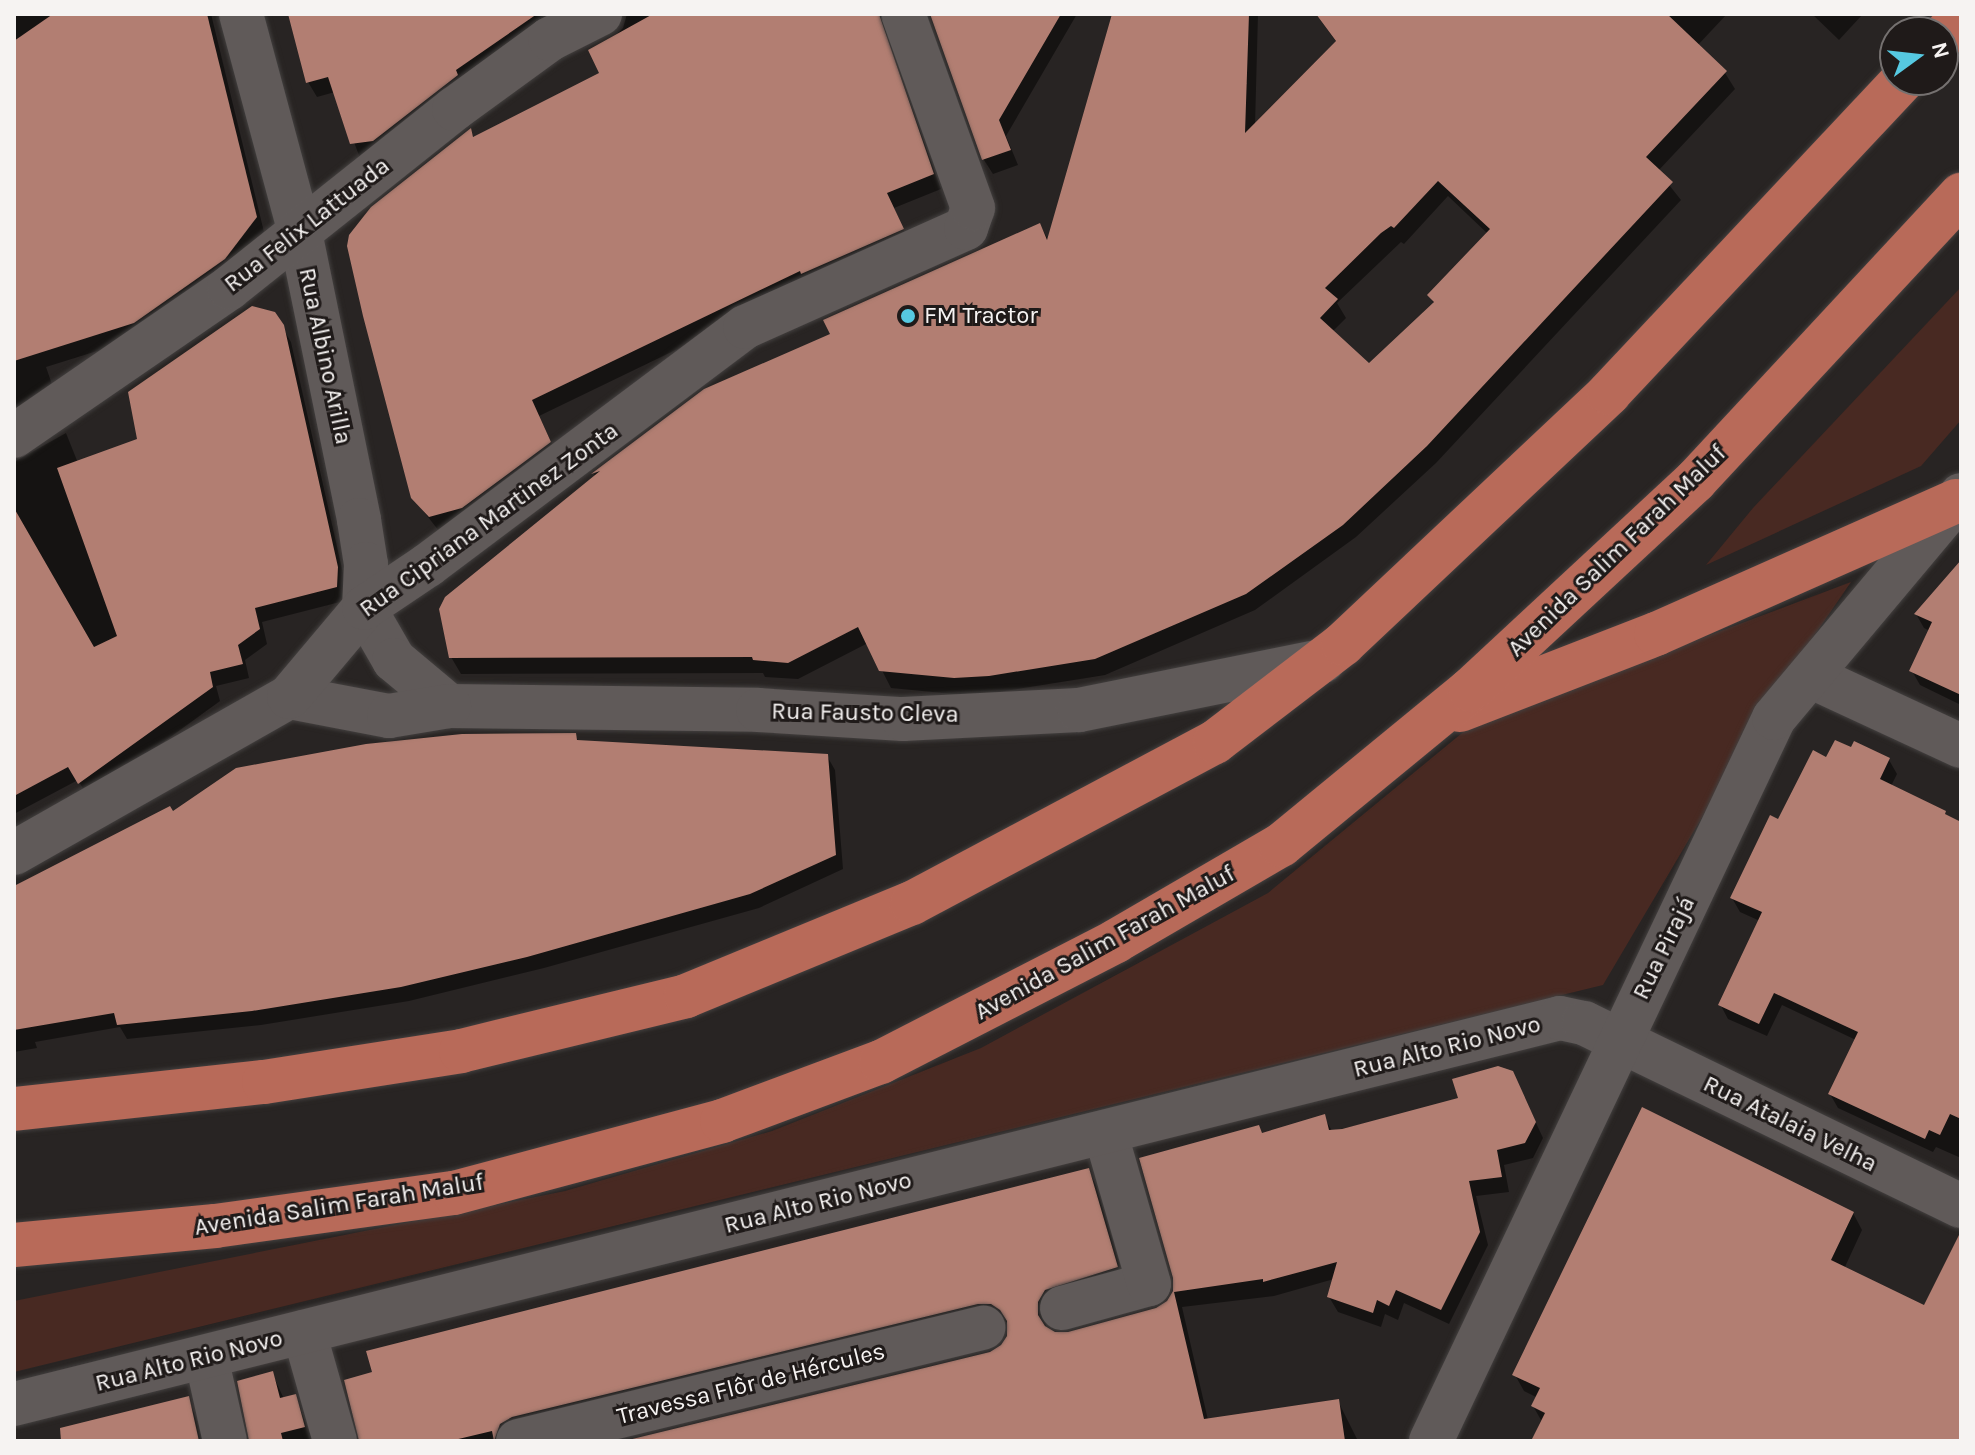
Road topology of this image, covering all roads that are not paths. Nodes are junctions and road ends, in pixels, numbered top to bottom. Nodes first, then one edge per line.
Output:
1 (241, 14) edge
2 (600, 14) edge
3 (903, 14) edge
4 (1888, 96) edge
5 (1961, 195) edge
6 (300, 232) junction
7 (14, 436) edge
8 (1959, 498) edge
9 (364, 608) junction
10 (1323, 661) junction
11 (1810, 676) junction
12 (289, 697) junction
13 (449, 706) junction
14 (1432, 721) junction
15 (1961, 746) edge
16 (14, 853) edge
17 (1619, 1042) junction
18 (14, 1109) edge
19 (1105, 1132) junction
20 (1961, 1206) edge
21 (14, 1245) edge
22 (1062, 1308) dead end
23 (983, 1328) dead end
24 (304, 1332) junction
25 (206, 1357) junction
26 (14, 1404) edge
27 (225, 1441) edge
28 (335, 1441) edge
29 (518, 1441) edge
30 (1431, 1441) edge

1 - 6 street, Rua Albino Arilla
2 - 6 street, Rua Felix Lattuada
3 - 9 street, Rua Cipriana Martinez Zonta
4 - 10 highway
5 - 14 highway, Avenida Salim Farah Maluf
6 - 7 street, Rua Felix Lattuada
6 - 9 street, Rua Albino Arilla
8 - 11 street, Rua Pirajá
8 - 14 highway
9 - 12 street, Rua Cipriana Martinez Zonta
9 - 13 street
10 - 13 street, Rua Fausto Cleva
10 - 18 highway
11 - 15 street
11 - 17 street, Rua Pirajá
12 - 13 street, Rua Fausto Cleva
12 - 16 street, Rua Cipriana Martinez Zonta
14 - 21 highway, Avenida Salim Farah Maluf
17 - 19 street, Rua Alto Rio Novo
17 - 20 street, Rua Atalaia Velha
17 - 30 street, Rua Pirajá
19 - 22 street
19 - 24 street, Rua Alto Rio Novo
23 - 29 street, Travessa Flôr de Hércules
24 - 25 street, Rua Alto Rio Novo
24 - 28 street
25 - 26 street, Rua Alto Rio Novo
25 - 27 street

